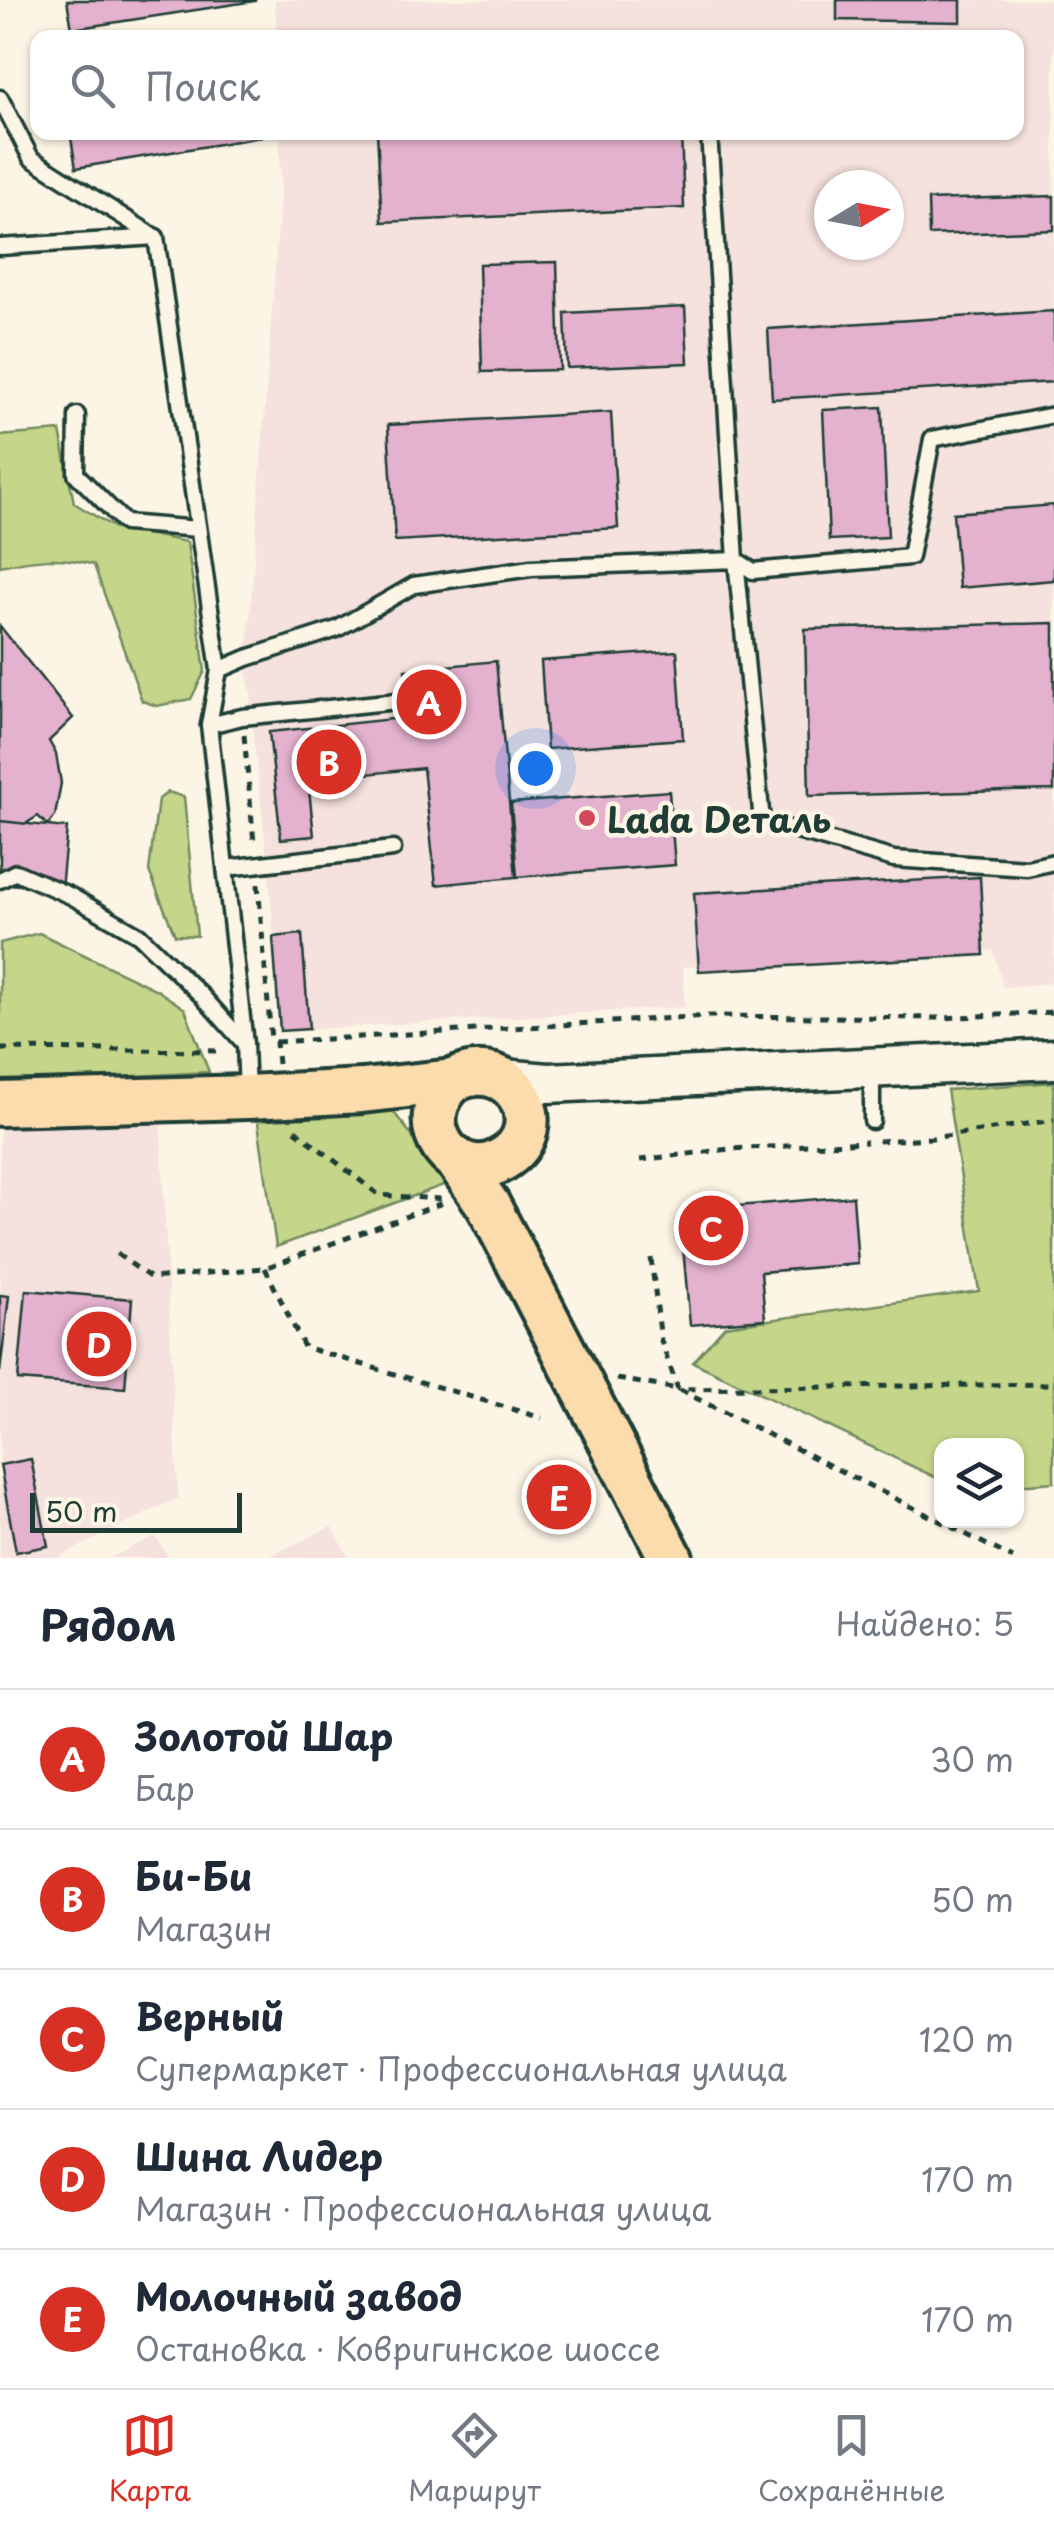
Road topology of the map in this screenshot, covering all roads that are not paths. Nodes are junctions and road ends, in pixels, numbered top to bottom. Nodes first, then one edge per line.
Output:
1 (0, 98) edge
2 (710, 140) edge
3 (156, 237) junction
4 (0, 248) edge
5 (77, 415) dead end
6 (1054, 415) edge
7 (198, 529) junction
8 (736, 560) junction
9 (218, 670) junction
10 (407, 700) dead end
11 (210, 725) junction
12 (392, 849) dead end
13 (1054, 862) edge
14 (226, 868) junction
15 (0, 880) edge
16 (245, 1048) junction
17 (1054, 1058) edge
18 (872, 1068) junction
19 (504, 1079) junction
20 (620, 1080) junction
21 (453, 1081) junction
22 (362, 1091) junction
23 (264, 1096) junction
24 (0, 1104) edge
25 (872, 1121) dead end
26 (445, 1144) junction
27 (515, 1147) junction
28 (509, 1245) junction
29 (671, 1558) edge

1 - 3 lane
2 - 8 lane
3 - 4 lane
3 - 7 lane
5 - 7 lane
6 - 8 lane
7 - 9 lane
8 - 9 lane
8 - 13 lane
9 - 11 lane
10 - 11 lane
11 - 14 lane
12 - 14 lane
14 - 16 lane
15 - 16 lane
16 - 23 lane
17 - 18 main road
18 - 20 main road
18 - 25 lane
19 - 20 main road
19 - 21 main road
19 - 27 main road
20 - 27 main road
21 - 22 main road
21 - 26 main road
22 - 23 main road
22 - 26 main road
23 - 24 main road
26 - 27 main road
26 - 28 main road
27 - 28 main road
28 - 29 main road

